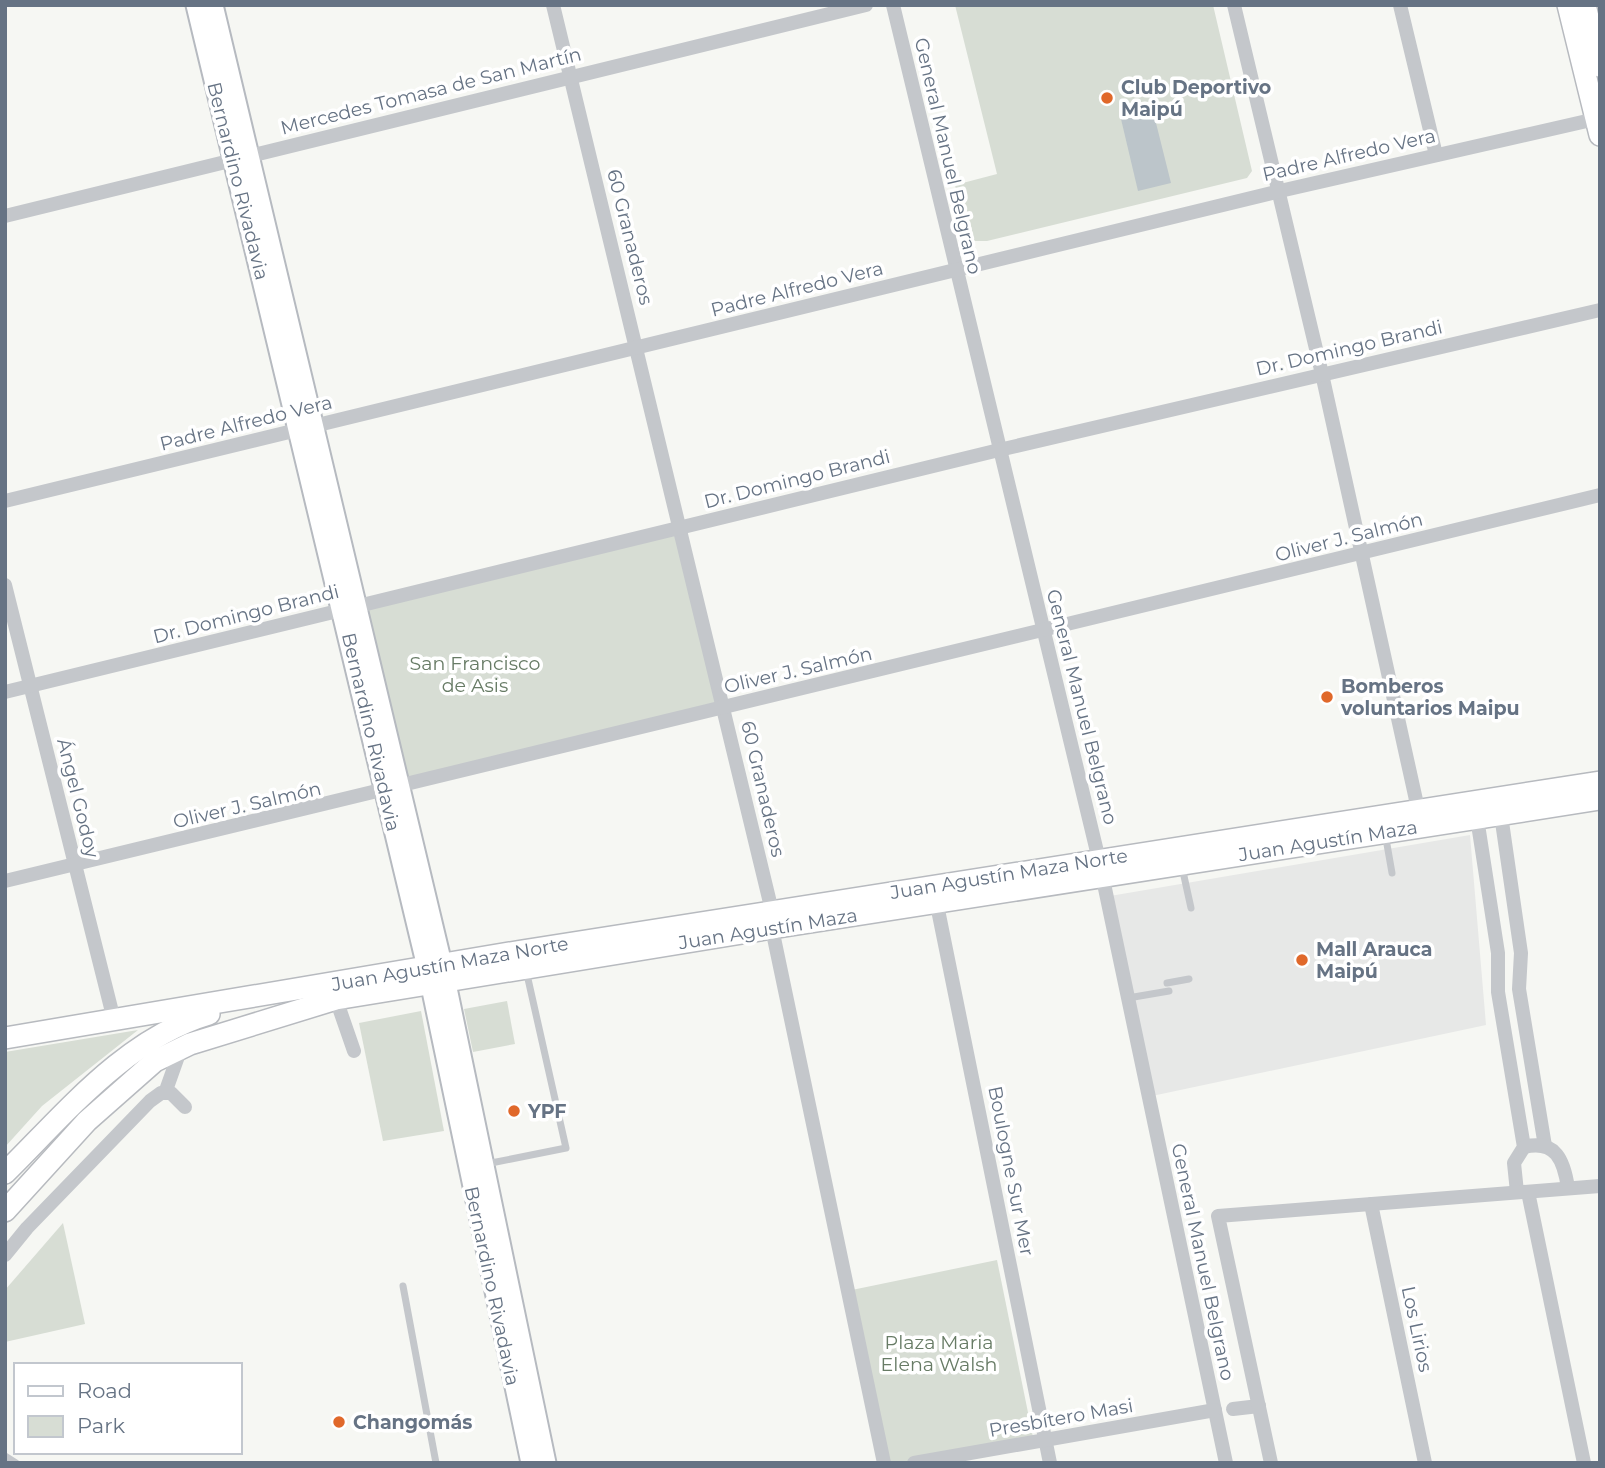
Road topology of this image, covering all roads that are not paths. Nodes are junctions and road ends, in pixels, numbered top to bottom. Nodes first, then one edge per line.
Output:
1 (196, 5) edge
2 (213, 5) edge
3 (553, 5) edge
4 (866, 5) edge
5 (893, 5) edge
6 (1234, 5) edge
7 (1400, 5) edge
8 (1568, 5) edge
9 (1585, 5) edge
10 (1600, 66) edge
11 (570, 76) junction
12 (1598, 124) edge
13 (1436, 155) junction
14 (241, 158) junction
15 (1280, 191) junction
16 (5, 216) edge
17 (955, 270) junction
18 (1600, 310) edge
19 (638, 347) junction
20 (1322, 374) junction
21 (305, 428) junction
22 (999, 450) junction
23 (1600, 495) edge
24 (5, 501) edge
25 (681, 527) junction
26 (1363, 554) junction
27 (5, 585) edge
28 (349, 609) junction
29 (1044, 631) junction
30 (30, 686) junction
31 (5, 692) edge
32 (724, 707) junction
33 (1600, 782) edge
34 (392, 790) junction
35 (1600, 799) edge
36 (1418, 809) junction
37 (1501, 815) junction
38 (1477, 818) junction
39 (1384, 833) junction
40 (1181, 863) junction
41 (75, 866) junction
42 (1101, 868) junction
43 (1392, 873) dead end
44 (5, 881) edge
45 (936, 895) junction
46 (1191, 908) dead end
47 (772, 919) junction
48 (526, 969) junction
49 (436, 974) junction
50 (1189, 979) dead end
51 (1167, 983) dead end
52 (1169, 992) dead end
53 (278, 993) junction
54 (1128, 998) junction
55 (336, 999) junction
56 (114, 1020) junction
57 (5, 1038) edge
58 (181, 1048) junction
59 (354, 1051) dead end
60 (165, 1093) junction
61 (185, 1107) dead end
62 (1545, 1146) junction
63 (1524, 1147) junction
64 (476, 1166) junction
65 (5, 1173) edge
66 (1600, 1186) edge
67 (1568, 1188) junction
68 (1522, 1192) junction
69 (1371, 1204) junction
70 (5, 1211) edge
71 (5, 1255) edge
72 (403, 1286) dead end
73 (1259, 1406) junction
74 (1233, 1409) dead end
75 (1214, 1410) junction
76 (1045, 1440) junction
77 (5, 1456) edge
78 (16, 1463) edge
79 (436, 1463) edge
80 (531, 1463) edge
81 (546, 1463) edge
82 (884, 1463) edge
83 (914, 1463) edge
84 (1050, 1463) edge
85 (1226, 1463) edge
86 (1271, 1463) edge
87 (1425, 1463) edge
88 (1584, 1463) edge

1 - 14 street, Bernardino Rivadavia
2 - 14 street, Bernardino Rivadavia
3 - 11 street, 60 Granaderos
4 - 11 street, Mercedes Tomasa de San Martín
5 - 17 street, General Manuel Belgrano
6 - 15 street
7 - 13 street
8 - 12 main road
9 - 10 main road
11 - 14 street, Mercedes Tomasa de San Martín
11 - 19 street, 60 Granaderos
12 - 13 street, Padre Alfredo Vera
13 - 15 street, Padre Alfredo Vera
14 - 16 street, Mercedes Tomasa de San Martín
14 - 21 street, Bernardino Rivadavia
15 - 17 street, Padre Alfredo Vera
15 - 20 street
17 - 19 street, Padre Alfredo Vera
17 - 22 street, General Manuel Belgrano
18 - 20 street, Dr. Domingo Brandi
19 - 21 street, Padre Alfredo Vera
19 - 25 street, 60 Granaderos
20 - 22 street, Dr. Domingo Brandi
20 - 26 street
21 - 24 street, Padre Alfredo Vera
21 - 28 street, Bernardino Rivadavia
22 - 25 street, Dr. Domingo Brandi
22 - 29 street, General Manuel Belgrano
23 - 26 street, Oliver J. Salmón
25 - 28 street, Dr. Domingo Brandi
25 - 32 street, 60 Granaderos
26 - 29 street, Oliver J. Salmón
26 - 36 street
27 - 30 street, Ángel Godoy
28 - 30 street, Dr. Domingo Brandi
28 - 34 street, Bernardino Rivadavia
29 - 32 street, Oliver J. Salmón
29 - 42 street, General Manuel Belgrano
30 - 31 street, Dr. Domingo Brandi
30 - 41 street, Ángel Godoy
32 - 34 street, Oliver J. Salmón
32 - 47 street, 60 Granaderos
33 - 36 main road, Juan Agustín Maza Norte
34 - 41 street, Oliver J. Salmón
34 - 49 street, Bernardino Rivadavia
35 - 37 main road, Juan Agustín Maza
36 - 42 main road, Juan Agustín Maza Norte
37 - 38 main road, Juan Agustín Maza
37 - 62 street
38 - 39 main road, Juan Agustín Maza
38 - 63 street
39 - 40 main road, Juan Agustín Maza
39 - 43 lane
40 - 42 main road, Juan Agustín Maza
40 - 46 lane
41 - 44 street, Oliver J. Salmón
41 - 56 street, Ángel Godoy
42 - 45 main road, Juan Agustín Maza Norte
42 - 54 street, General Manuel Belgrano
45 - 47 main road, Juan Agustín Maza Norte
45 - 76 street, Boulogne Sur Mer
47 - 48 main road, Juan Agustín Maza
47 - 49 main road, Juan Agustín Maza Norte
47 - 82 street, 60 Granaderos
48 - 49 main road, Juan Agustín Maza
48 - 64 lane
49 - 53 main road, Juan Agustín Maza Norte
49 - 55 main road, Juan Agustín Maza
49 - 64 street, Bernardino Rivadavia
50 - 51 lane
52 - 54 lane
53 - 56 main road, Juan Agustín Maza Norte
53 - 65 main road
54 - 75 street, General Manuel Belgrano
55 - 58 main road, Juan Agustín Maza
55 - 59 street
56 - 57 main road, Juan Agustín Maza Norte
58 - 60 street
58 - 70 main road, Juan Agustín Maza
60 - 61 street
60 - 71 street
62 - 63 street
62 - 67 street
63 - 68 street
64 - 80 street, Bernardino Rivadavia
64 - 81 street, Bernardino Rivadavia
66 - 67 street
67 - 68 street
68 - 69 street
68 - 88 street
69 - 73 street
69 - 87 street, Los Lirios
72 - 79 lane
73 - 74 street
73 - 86 street
75 - 76 street, Presbítero Masi
75 - 85 street, General Manuel Belgrano
76 - 83 street, Presbítero Masi
76 - 84 street, Boulogne Sur Mer
77 - 78 lane

